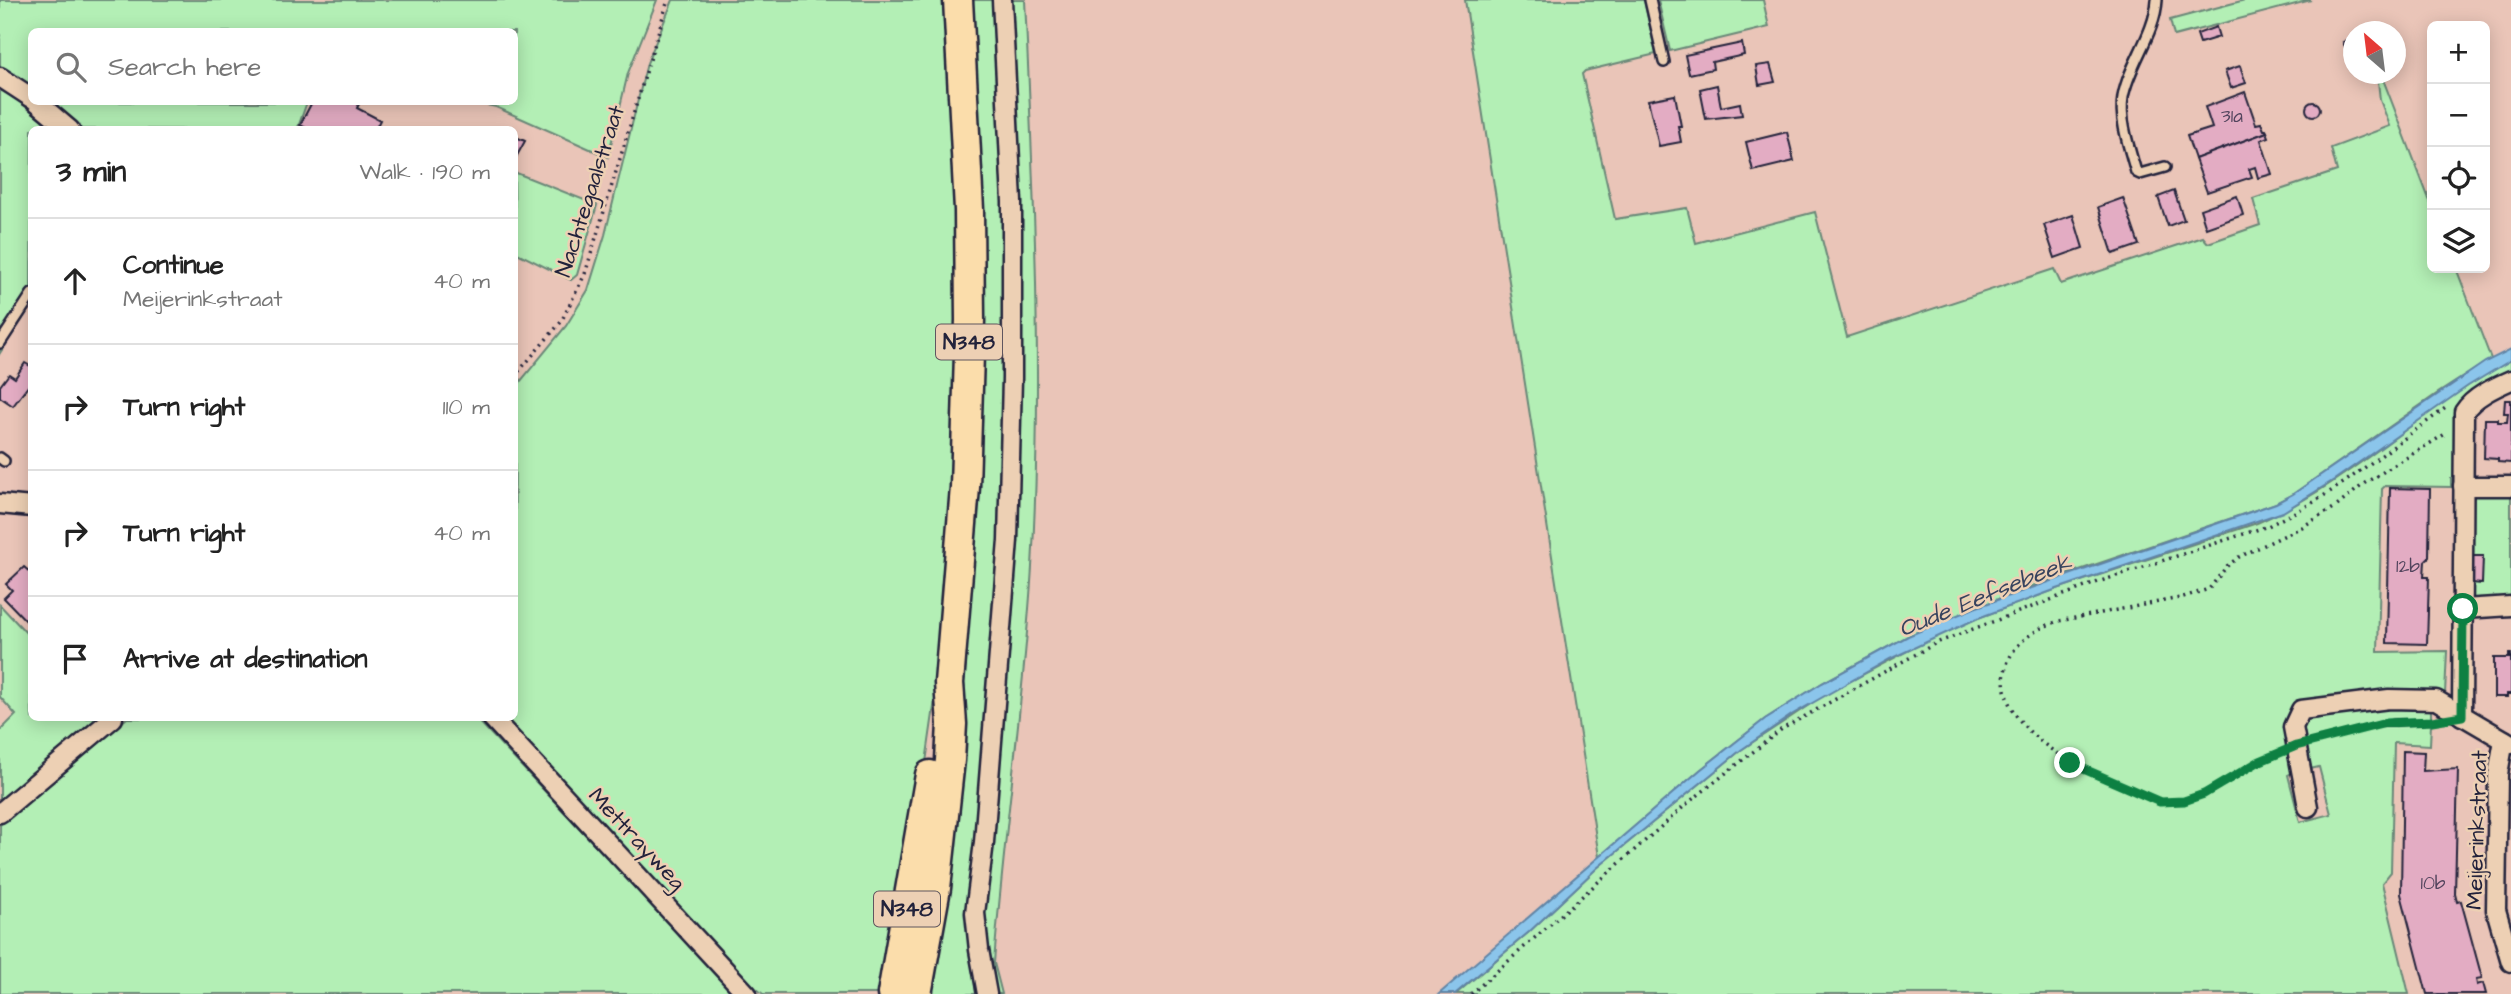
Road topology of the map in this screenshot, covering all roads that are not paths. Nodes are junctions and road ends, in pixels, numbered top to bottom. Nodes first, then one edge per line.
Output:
1 (958, 0) edge
2 (1002, 0) edge
3 (1650, 0) edge
4 (2157, 0) edge
5 (1664, 62) dead end
6 (0, 77) edge
7 (28, 94) edge
8 (41, 105) edge
9 (65, 126) edge
10 (2165, 167) dead end
11 (28, 300) edge
12 (0, 343) edge
13 (2511, 380) edge
14 (2463, 486) junction
15 (2511, 486) edge
16 (0, 504) edge
17 (28, 507) edge
18 (2511, 606) edge
19 (2463, 609) junction
20 (949, 683) junction
21 (2462, 716) junction
22 (109, 721) edge
23 (495, 721) edge
24 (2507, 742) edge
25 (2308, 807) dead end
26 (0, 813) edge
27 (2511, 962) edge
28 (747, 994) edge
29 (892, 994) edge
30 (917, 994) edge
31 (987, 994) edge

1 - 20 main road, N348
2 - 31 street
3 - 5 lane
4 - 10 lane
6 - 7 street
8 - 9 street
11 - 12 lane
13 - 14 street
14 - 15 street
14 - 19 street
16 - 17 street
18 - 19 street
19 - 21 street
20 - 29 main road, N348
20 - 30 main road, N348
21 - 24 street, Meijerinkstraat
21 - 25 street, Meijerinkstraat
22 - 26 street
23 - 28 street, Mettrayweg
24 - 27 street, Meijerinkstraat

